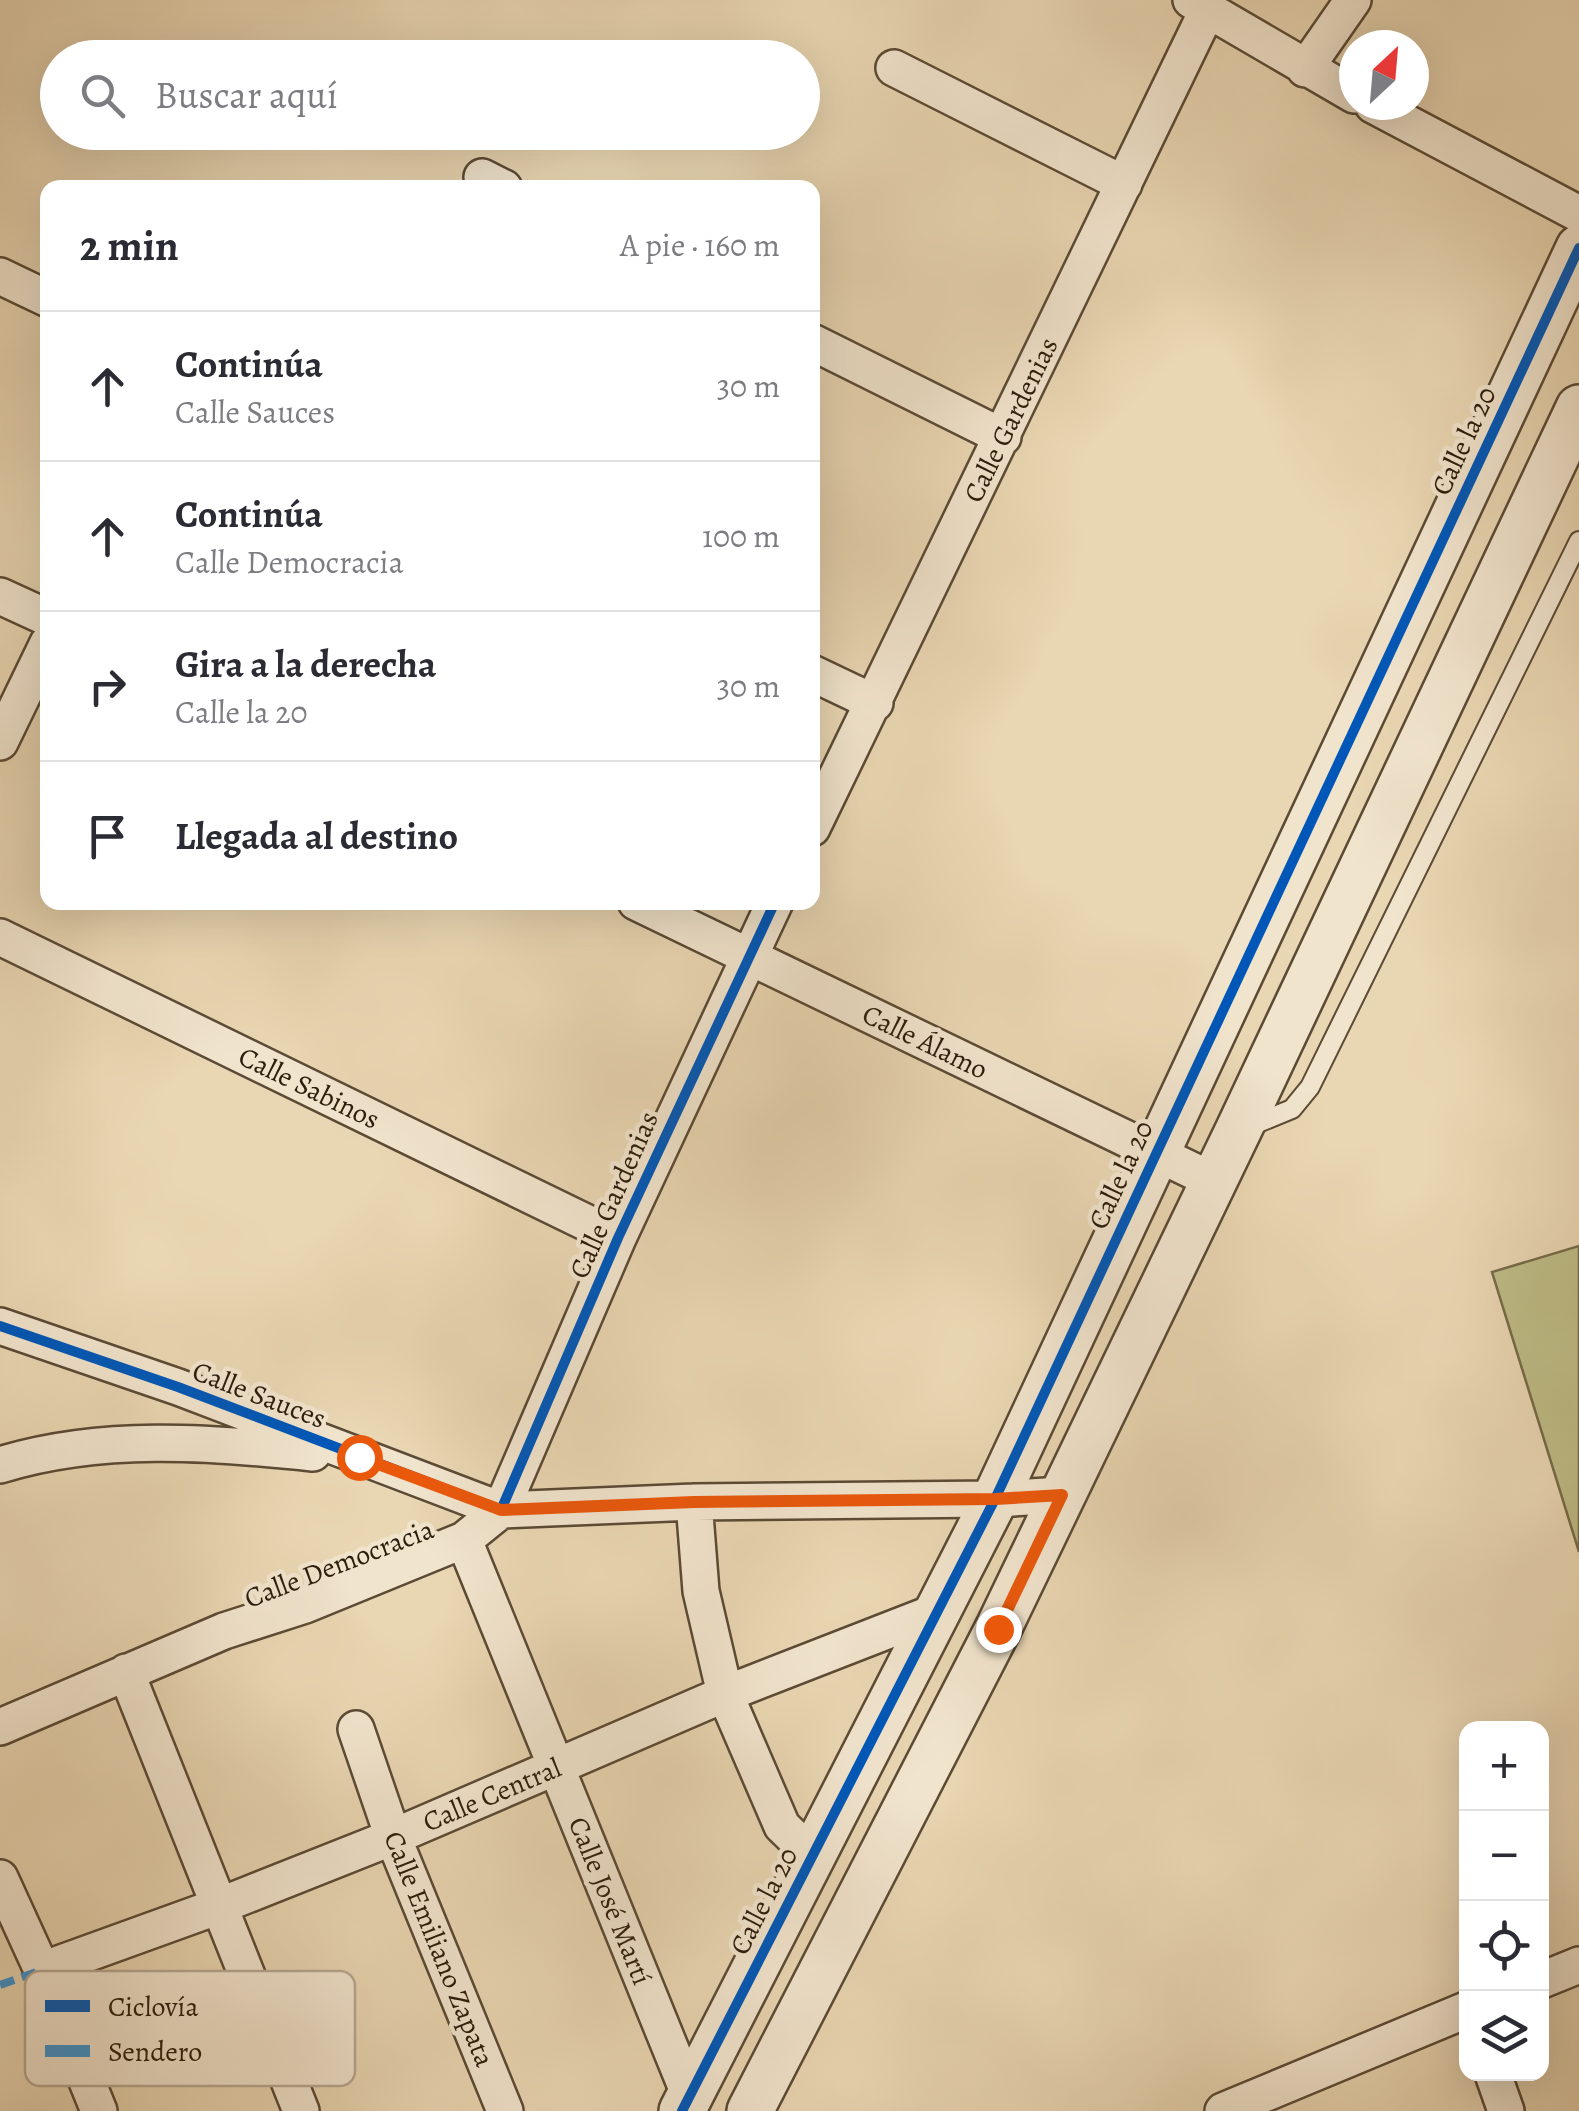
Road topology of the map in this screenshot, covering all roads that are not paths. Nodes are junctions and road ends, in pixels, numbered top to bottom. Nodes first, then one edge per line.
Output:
1 (1353, 0) edge
2 (1199, 5) edge
3 (894, 68) dead end
4 (1305, 69) junction
5 (1339, 87) edge
6 (1401, 120) edge
7 (1124, 184) junction
8 (1579, 214) edge
9 (1579, 248) edge
10 (0, 276) edge
11 (40, 295) edge
12 (820, 346) edge
13 (1579, 408) edge
14 (1003, 437) junction
15 (1579, 541) edge
16 (0, 596) edge
17 (40, 614) edge
18 (40, 660) edge
19 (820, 677) edge
20 (875, 703) junction
21 (0, 742) edge
22 (820, 812) edge
23 (653, 910) edge
24 (771, 910) edge
25 (0, 937) edge
26 (748, 956) junction
27 (1238, 1130) junction
28 (1156, 1153) junction
29 (1214, 1182) junction
30 (618, 1238) junction
31 (0, 1326) edge
32 (359, 1457) junction
33 (0, 1465) edge
34 (1062, 1495) junction
35 (995, 1499) junction
36 (694, 1502) junction
37 (501, 1510) junction
38 (464, 1540) junction
39 (938, 1612) junction
40 (126, 1672) junction
41 (725, 1694) junction
42 (0, 1727) edge
43 (356, 1729) dead end
44 (556, 1768) junction
45 (393, 1837) junction
46 (813, 1856) junction
47 (0, 1878) edge
48 (219, 1906) junction
49 (1579, 1965) edge
50 (42, 1970) joint
51 (245, 1971) edge
52 (1549, 1977) edge
53 (1459, 2013) edge
54 (1495, 2081) edge
55 (89, 2086) edge
56 (291, 2086) edge
57 (686, 2103) edge
58 (99, 2111) edge
59 (301, 2111) edge
60 (505, 2111) edge
61 (750, 2111) edge
62 (1222, 2111) edge
63 (1506, 2111) edge

1 - 4 street
2 - 4 street
2 - 7 street, Calle Gardenias
3 - 7 street
4 - 5 street
6 - 8 street
7 - 14 street, Calle Gardenias
9 - 28 street, Calle la 20
10 - 11 street
12 - 14 street
13 - 27 street
14 - 20 street, Calle Gardenias
15 - 27 lane
16 - 17 street
18 - 21 street
19 - 20 street
20 - 22 street, Calle Gardenias
23 - 26 street, Calle Álamo
24 - 26 street, Calle Gardenias
25 - 30 street, Calle Sabinos
26 - 28 street, Calle Álamo
26 - 30 street, Calle Gardenias
27 - 29 street
28 - 29 street, Calle Álamo
28 - 35 street, Calle la 20
29 - 34 street
30 - 37 street, Calle Gardenias
31 - 32 street, Calle Sauces
32 - 33 street
32 - 37 street, Calle Sauces
34 - 35 street
34 - 61 street
35 - 36 street
35 - 39 street, Calle la 20
36 - 37 street
36 - 41 street
37 - 38 street, Calle Democracia
38 - 40 street, Calle Democracia
38 - 44 street, Calle José Martí
39 - 41 street, Calle Central
39 - 46 street, Calle la 20
40 - 42 street, Calle Democracia
40 - 48 street
41 - 44 street, Calle Central
41 - 46 street
43 - 45 street, Calle Emiliano Zapata
44 - 45 street, Calle Central
44 - 57 street, Calle José Martí
45 - 48 street, Calle Central
45 - 60 street, Calle Emiliano Zapata
46 - 57 street, Calle la 20
47 - 50 street
48 - 50 street, Calle Central
48 - 51 street
49 - 52 street
53 - 62 street
54 - 63 street
55 - 58 street
56 - 59 street

